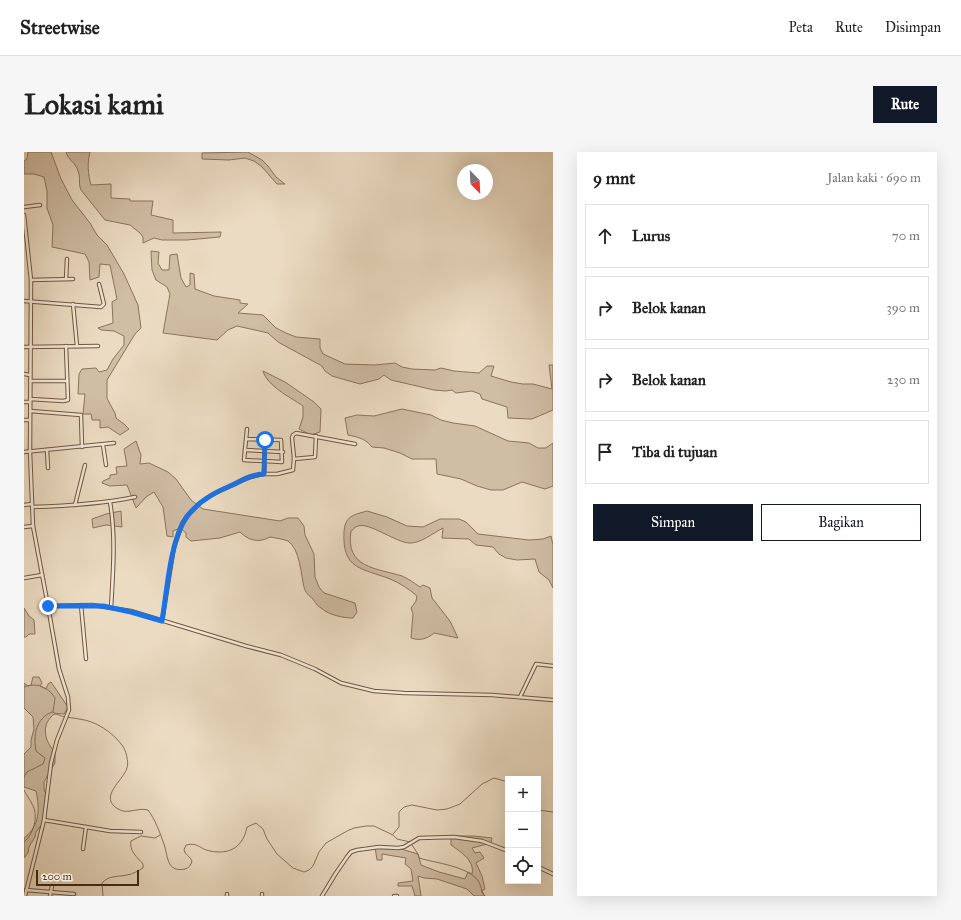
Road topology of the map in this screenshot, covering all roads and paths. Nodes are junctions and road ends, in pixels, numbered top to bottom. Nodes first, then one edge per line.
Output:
1 (40, 205) dead end
2 (24, 207) edge
3 (24, 215) edge
4 (26, 245) edge
5 (67, 259) dead end
6 (66, 279) junction
7 (73, 279) dead end
8 (31, 280) junction
9 (99, 284) dead end
10 (24, 301) edge
11 (31, 301) junction
12 (73, 304) junction
13 (24, 346) edge
14 (31, 346) junction
15 (66, 346) junction
16 (77, 346) junction
17 (98, 346) dead end
18 (24, 374) edge
19 (30, 375) junction
20 (30, 380) junction
21 (67, 380) junction
22 (30, 400) junction
23 (24, 402) edge
24 (30, 411) junction
25 (24, 420) edge
26 (30, 420) junction
27 (246, 429) dead end
28 (265, 436) dead end
29 (316, 436) junction
30 (246, 439) junction
31 (265, 440) junction
32 (114, 443) dead end
33 (355, 444) dead end
34 (103, 445) junction
35 (82, 447) junction
36 (47, 450) junction
37 (244, 450) junction
38 (264, 451) junction
39 (24, 452) edge
40 (30, 452) junction
41 (283, 452) junction
42 (294, 459) junction
43 (264, 462) junction
44 (85, 465) dead end
45 (106, 465) dead end
46 (48, 468) dead end
47 (264, 474) junction
48 (135, 496) dead end
49 (110, 502) junction
50 (24, 505) edge
51 (76, 505) junction
52 (32, 506) junction
53 (33, 526) junction
54 (24, 527) edge
55 (42, 575) junction
56 (24, 578) edge
57 (80, 605) junction
58 (48, 606) junction
59 (111, 608) junction
60 (162, 621) junction
61 (86, 659) dead end
62 (553, 666) edge
63 (520, 697) junction
64 (553, 700) edge
65 (44, 820) junction
66 (86, 827) junction
67 (141, 832) dead end
68 (83, 849) dead end
69 (505, 850) edge
70 (541, 868) edge
71 (553, 874) edge
72 (52, 886) dead end
73 (26, 890) junction
74 (50, 894) edge
75 (74, 894) dead end
76 (25, 896) edge
77 (322, 896) edge

1 - 2 street
3 - 4 street
4 - 8 street
5 - 6 street
6 - 7 street
6 - 8 street
8 - 11 street
9 - 12 street
10 - 11 street
11 - 12 street
11 - 14 street
12 - 16 street
13 - 14 street
14 - 15 street
14 - 19 street
15 - 16 street
15 - 21 street
16 - 17 street
18 - 19 street
19 - 20 street
20 - 21 street
20 - 22 street
21 - 22 street
22 - 23 street
22 - 24 street
24 - 26 street
24 - 35 street
25 - 26 street
26 - 40 street
27 - 30 street
28 - 31 street
29 - 33 street
29 - 42 street
29 - 42 street
30 - 31 street
30 - 37 street
31 - 38 street
31 - 41 street
32 - 34 street
34 - 35 street
34 - 45 street
35 - 36 street
36 - 40 street
36 - 46 street
37 - 38 street
37 - 43 street
38 - 41 street
38 - 43 street
39 - 40 street
40 - 52 street
41 - 43 street
42 - 47 street
43 - 47 street
44 - 51 street
47 - 60 street
48 - 49 street
49 - 51 street
49 - 59 street
50 - 52 street
51 - 52 street
52 - 53 street
53 - 54 street
53 - 55 street
55 - 56 street
55 - 58 street
57 - 58 street
57 - 59 street
57 - 61 street
58 - 65 street
59 - 60 street
60 - 63 street
62 - 63 street
63 - 64 street
65 - 66 street
65 - 73 street
66 - 67 street
66 - 68 street
69 - 77 street
70 - 71 street
72 - 74 street
73 - 74 street
73 - 76 street
74 - 75 street

